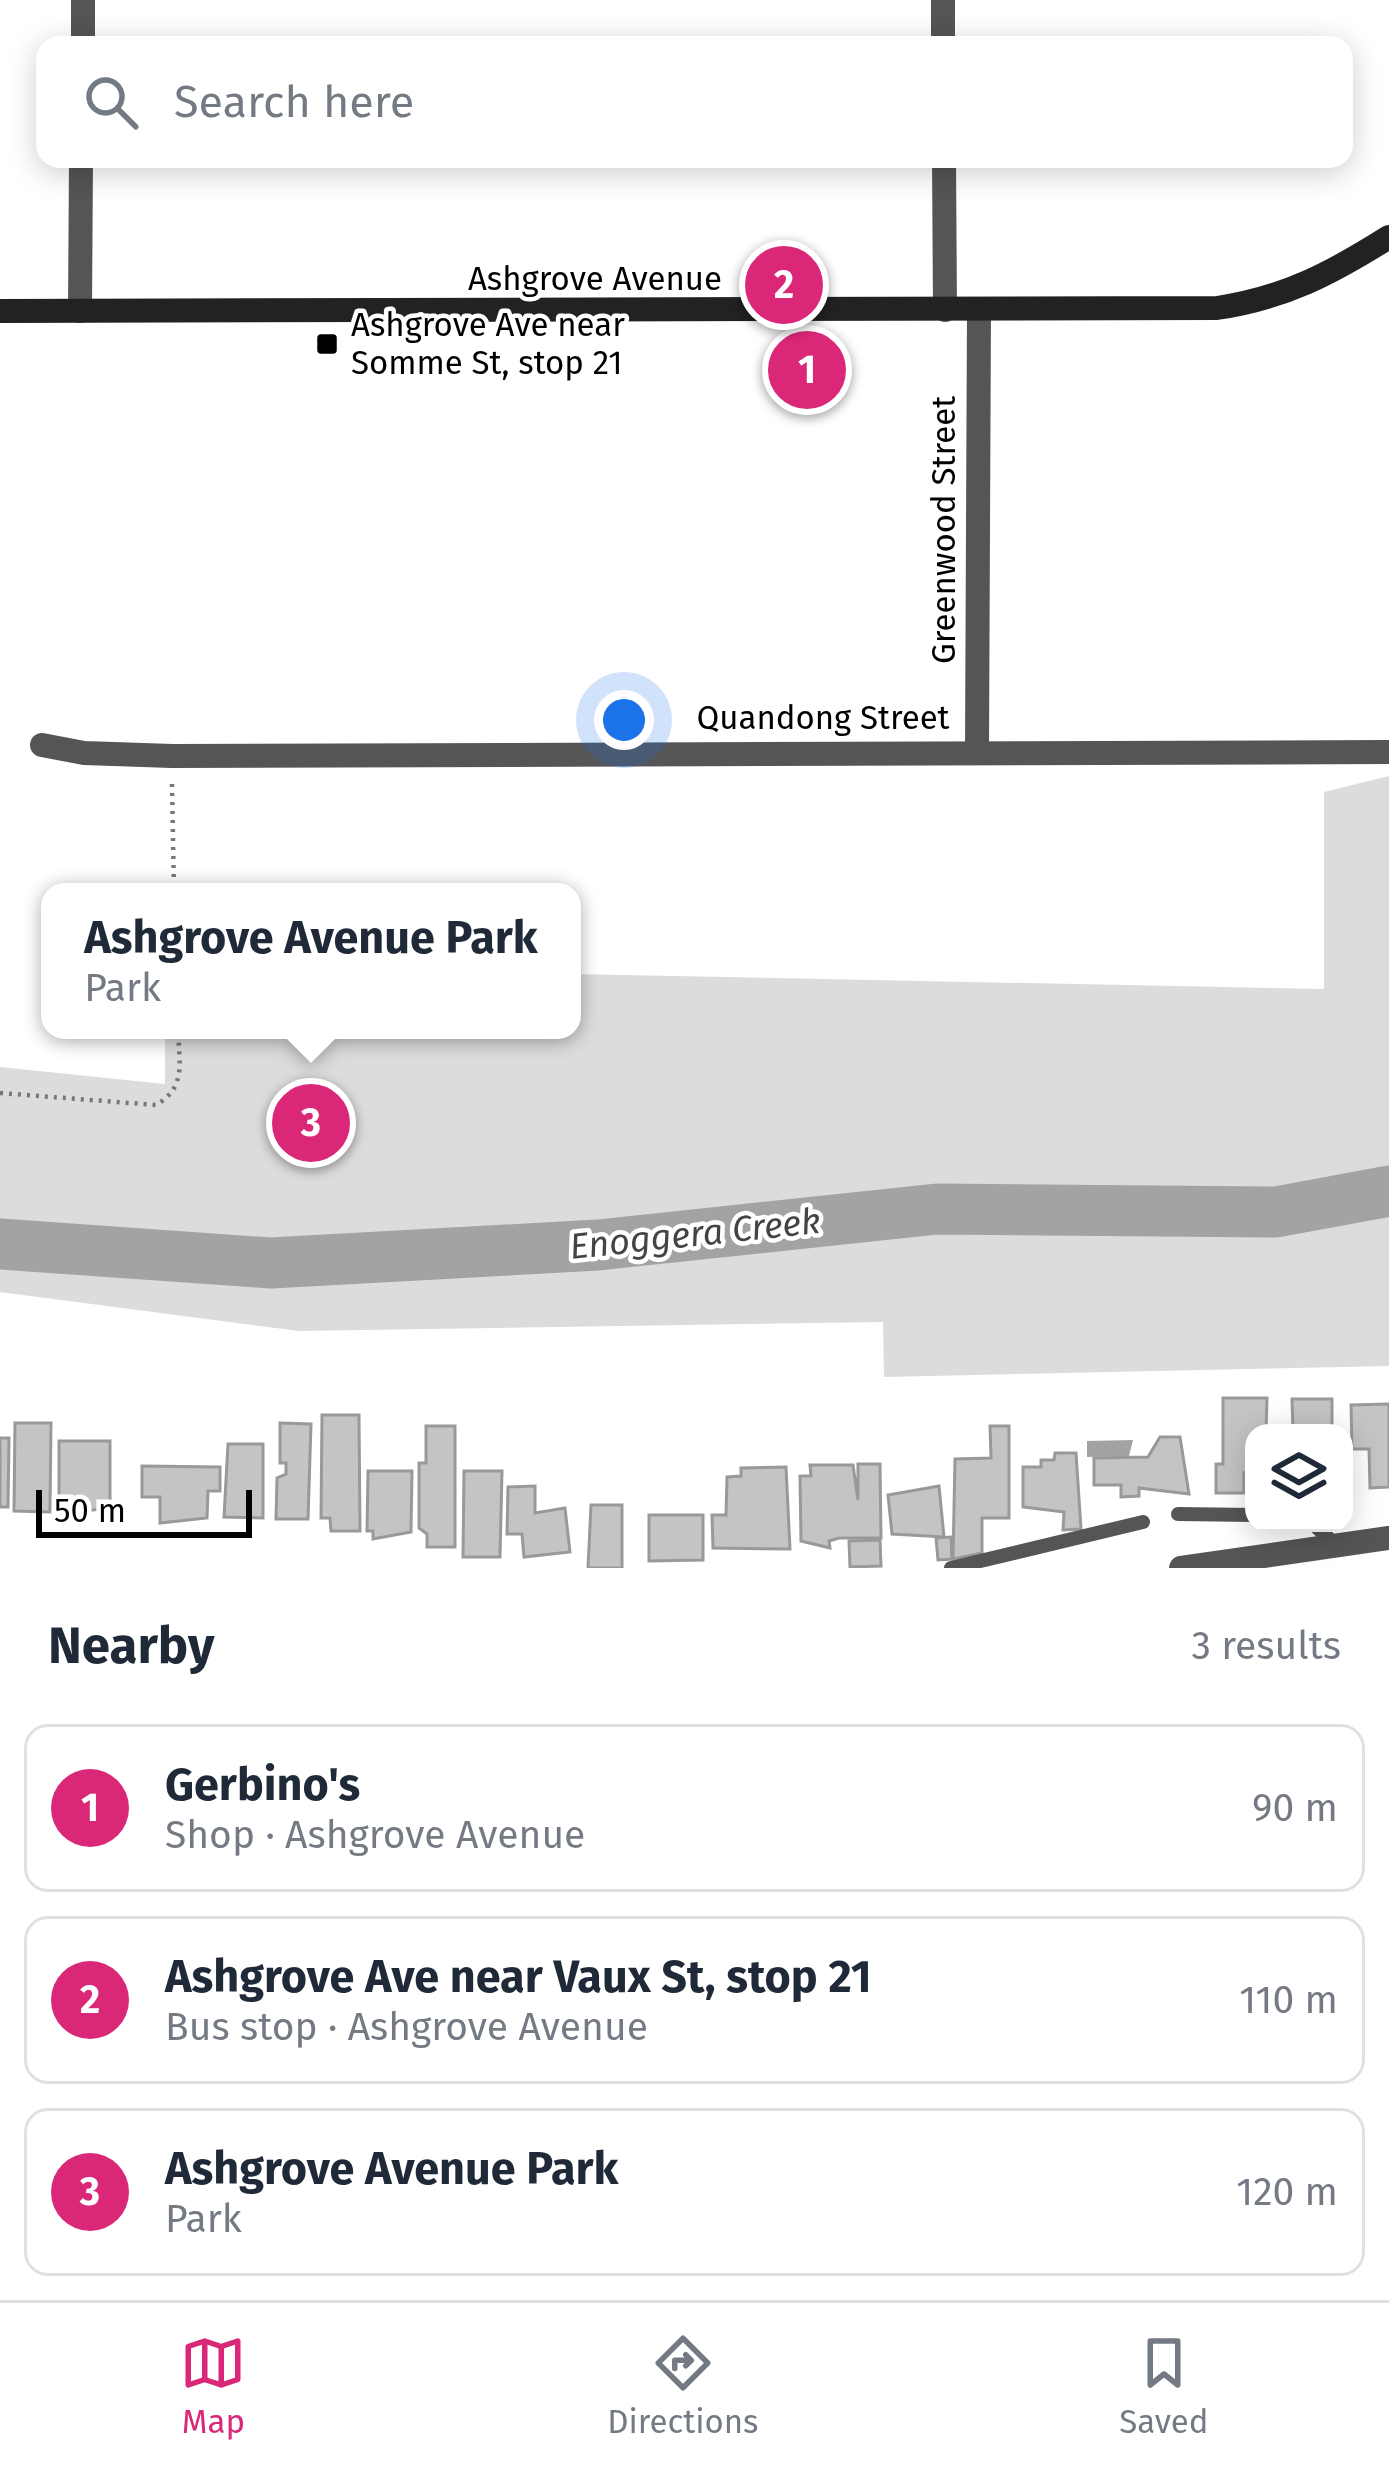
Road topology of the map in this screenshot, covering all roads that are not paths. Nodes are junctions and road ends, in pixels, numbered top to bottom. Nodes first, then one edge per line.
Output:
1 (83, 0) edge
2 (943, 0) edge
3 (83, 36) edge
4 (944, 36) edge
5 (81, 168) edge
6 (944, 168) edge
7 (1389, 237) edge
8 (979, 309) junction
9 (945, 310) junction
10 (0, 311) edge
11 (80, 311) junction
12 (42, 745) dead end
13 (977, 750) junction
14 (1389, 752) edge
15 (1178, 1514) dead end
16 (1245, 1515) edge
17 (1143, 1522) dead end
18 (1322, 1532) edge
19 (1389, 1538) edge
20 (1336, 1545) junction
21 (951, 1568) edge
22 (1181, 1568) edge

1 - 3 street
2 - 4 street
5 - 11 street
6 - 9 street
7 - 8 main road, Ashgrove Avenue
8 - 9 main road, Ashgrove Avenue
8 - 13 street, Greenwood Street
9 - 11 main road, Ashgrove Avenue
10 - 11 main road, Ashgrove Avenue
12 - 13 street, Quandong Street
13 - 14 street, Quandong Street
15 - 16 lane
17 - 21 lane
18 - 20 lane
19 - 20 street
20 - 22 street

